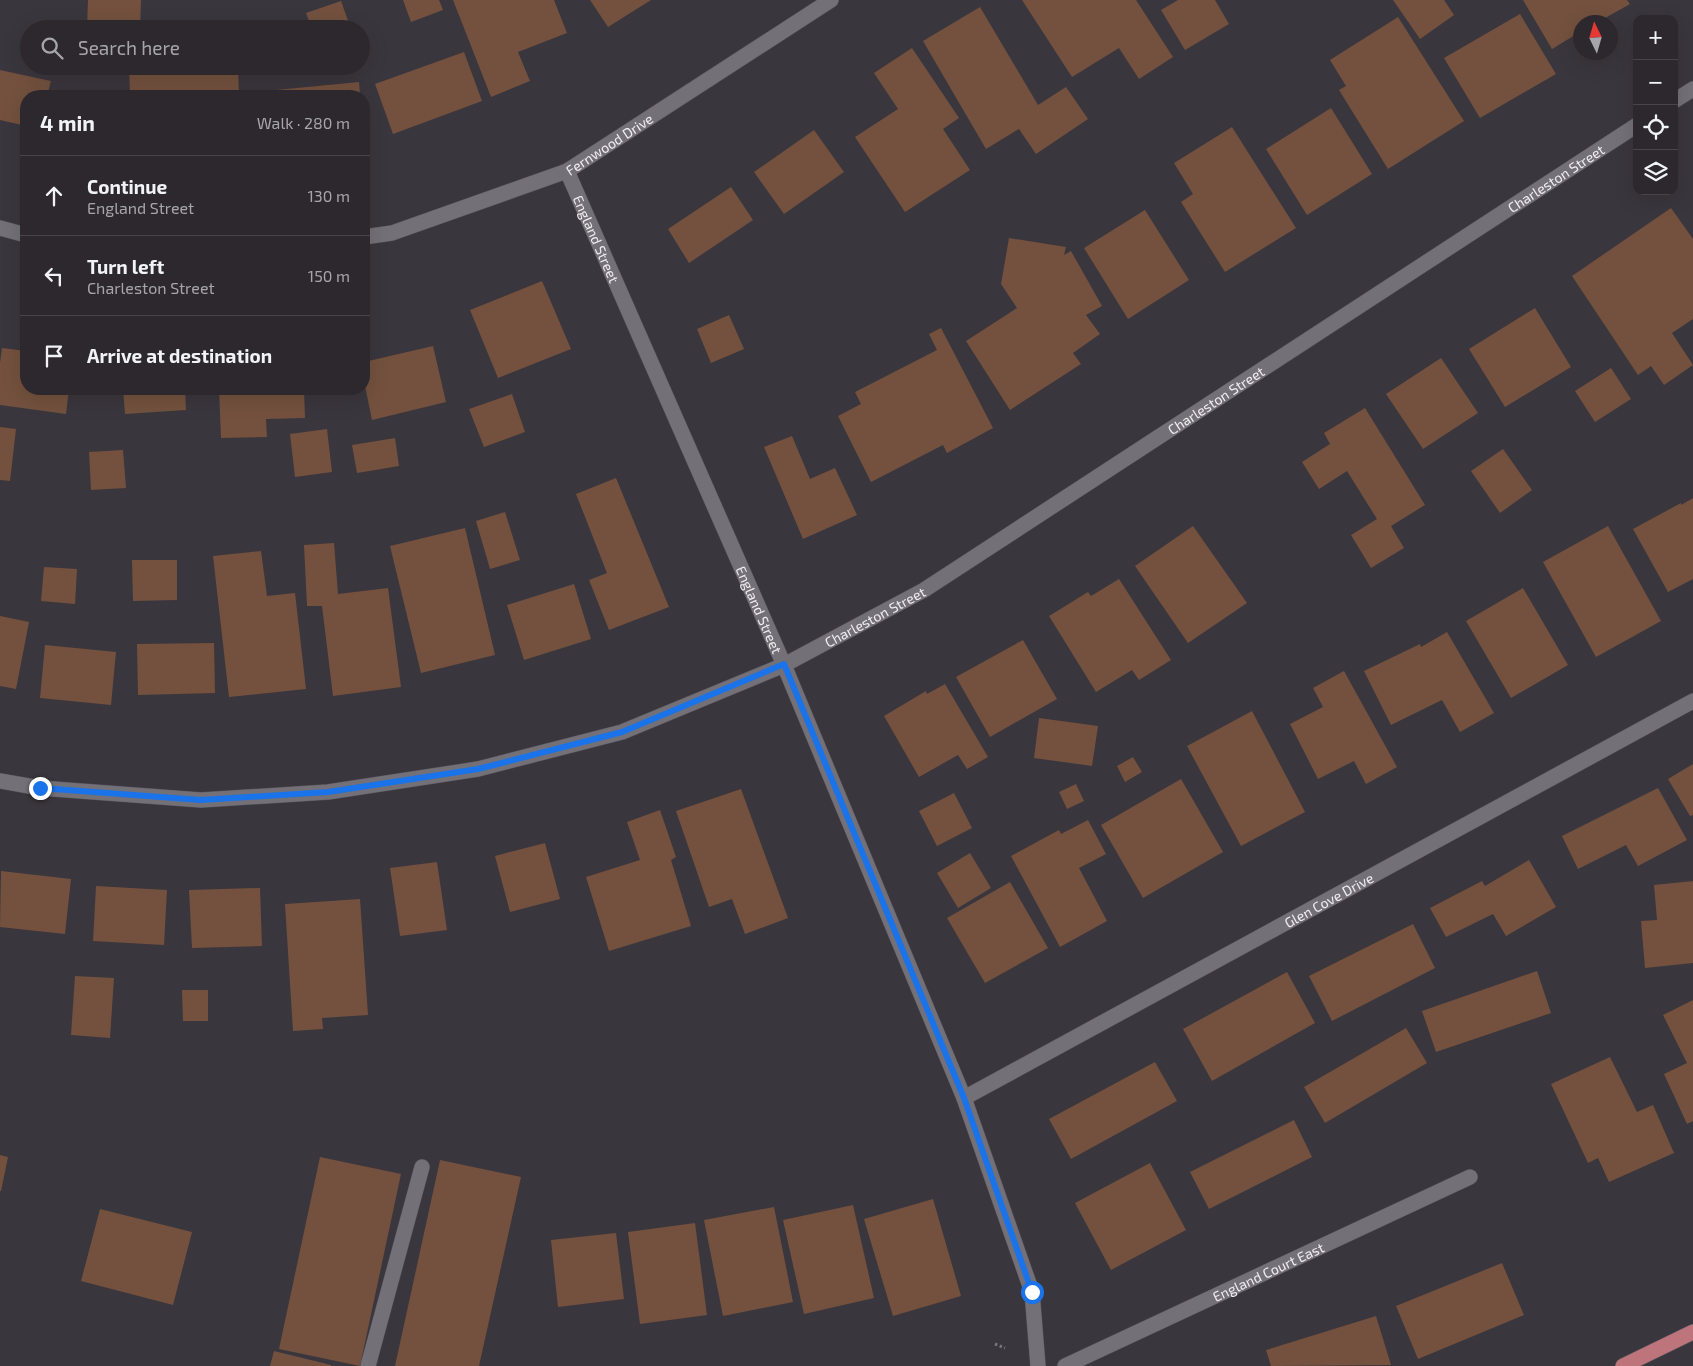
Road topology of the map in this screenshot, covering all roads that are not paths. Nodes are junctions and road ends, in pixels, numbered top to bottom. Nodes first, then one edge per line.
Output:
1 (831, 0) edge
2 (1693, 89) edge
3 (1678, 98) edge
4 (1633, 128) edge
5 (567, 171) junction
6 (0, 228) edge
7 (20, 233) edge
8 (370, 236) edge
9 (784, 664) junction
10 (1693, 701) edge
11 (0, 781) edge
12 (964, 1098) junction
13 (422, 1167) dead end
14 (1470, 1177) dead end
15 (1693, 1332) edge
16 (368, 1366) edge
17 (1038, 1366) edge
18 (1065, 1366) edge
19 (1623, 1366) edge

1 - 5 street, Fernwood Drive
2 - 3 street
4 - 9 street, Charleston Street
5 - 8 street, Fernwood Drive
5 - 9 street, England Street
6 - 7 street
9 - 11 street, Charleston Street
9 - 12 street, England Street
10 - 12 street, Glen Cove Drive
12 - 17 street, England Street
13 - 16 street
14 - 18 street, England Court East
15 - 19 main road

